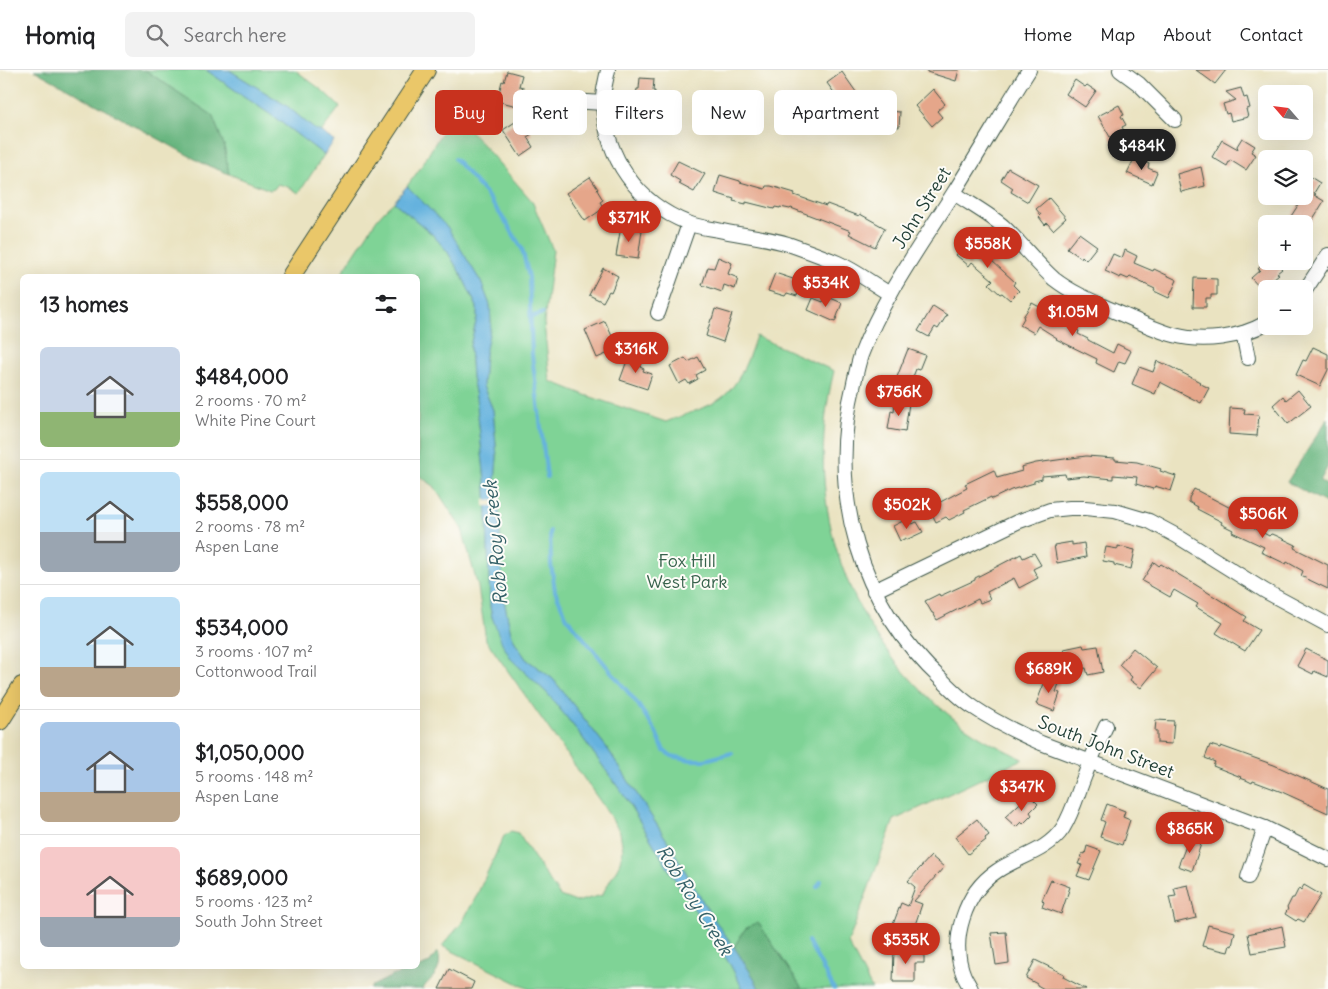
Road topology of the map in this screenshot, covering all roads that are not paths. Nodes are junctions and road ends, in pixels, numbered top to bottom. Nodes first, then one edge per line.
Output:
1 (426, 70) edge
2 (608, 70) edge
3 (1029, 70) edge
4 (1120, 70) edge
5 (604, 90) edge
6 (1176, 120) dead end
7 (609, 135) edge
8 (954, 193) junction
9 (689, 224) junction
10 (1328, 255) edge
11 (292, 274) edge
12 (1312, 280) edge
13 (890, 294) junction
14 (658, 313) dead end
15 (1258, 327) edge
16 (1243, 332) junction
17 (1248, 358) dead end
18 (844, 460) joint
19 (874, 591) junction
20 (1328, 625) edge
21 (20, 689) edge
22 (0, 721) edge
23 (1106, 726) dead end
24 (1089, 762) junction
25 (1265, 828) junction
26 (1328, 859) edge
27 (1248, 877) dead end
28 (971, 989) edge

1 - 11 main road
2 - 5 street
3 - 8 street, John Street
4 - 6 street
7 - 9 street
8 - 13 street, John Street
8 - 16 street
9 - 13 street
9 - 14 street
10 - 12 street
13 - 18 street, John Street
15 - 16 street
16 - 17 street
18 - 19 street, South John Street
19 - 20 street
19 - 24 street, South John Street
21 - 22 main road
23 - 24 street
24 - 25 street, South John Street
24 - 28 street
25 - 26 street, South John Street
25 - 27 street

